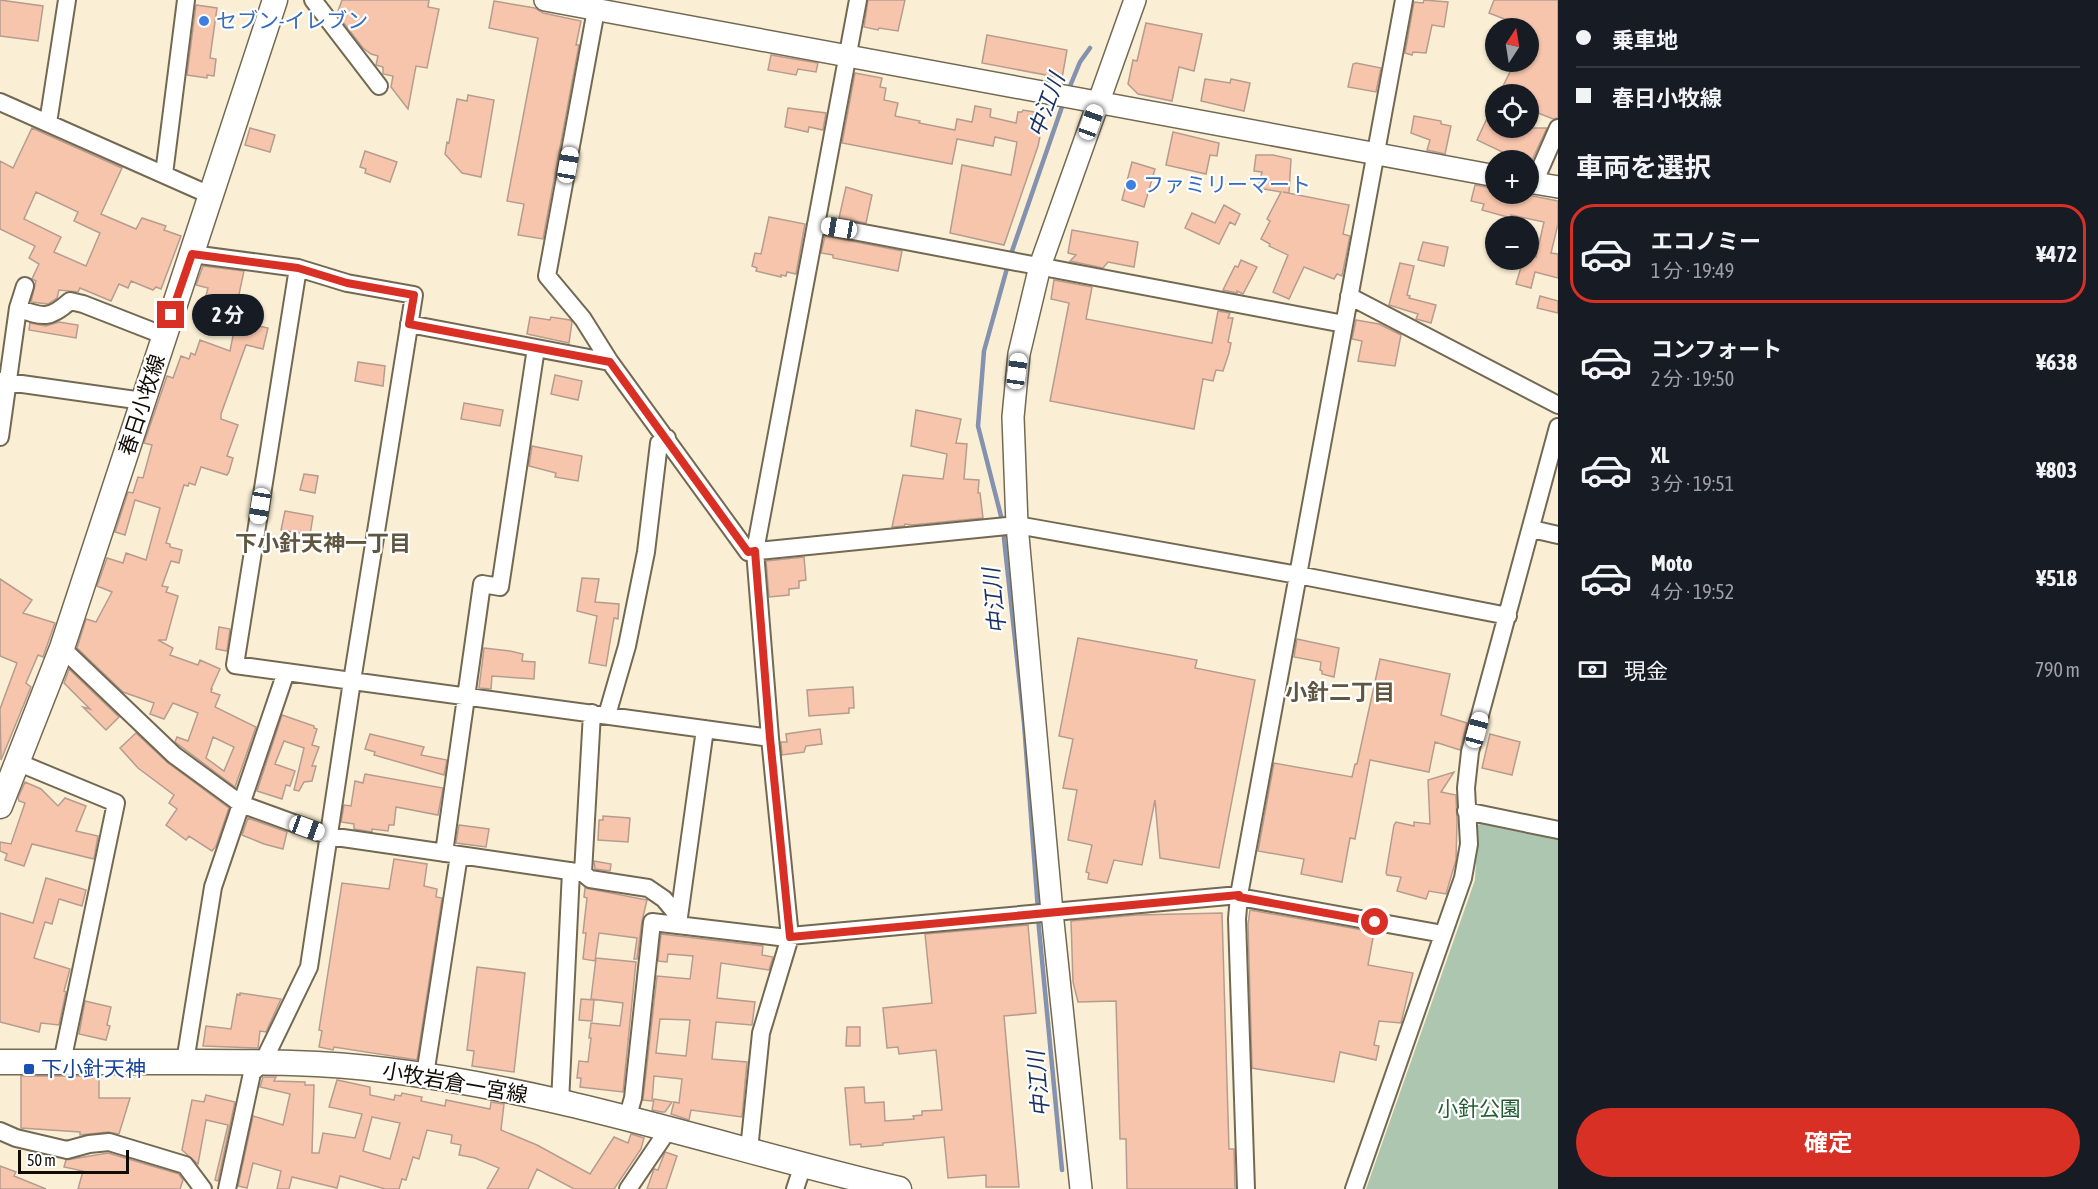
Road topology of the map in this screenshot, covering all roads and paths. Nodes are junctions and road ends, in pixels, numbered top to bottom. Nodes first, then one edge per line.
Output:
1 (67, 0) edge
2 (186, 0) edge
3 (275, 0) edge
4 (313, 0) edge
5 (546, 0) edge
6 (858, 0) edge
7 (1135, 0) edge
8 (1404, 0) edge
9 (594, 6) edge
10 (847, 55) junction
11 (379, 86) dead end
12 (1099, 101) junction
13 (0, 102) edge
14 (48, 123) junction
15 (1558, 128) edge
16 (1375, 154) junction
17 (1539, 167) edge
18 (164, 174) junction
19 (1485, 174) edge
20 (1539, 184) edge
21 (1558, 187) edge
22 (212, 196) junction
23 (816, 224) junction
24 (192, 254) junction
25 (1034, 265) junction
26 (298, 268) junction
27 (25, 286) dead end
28 (1349, 296) junction
29 (18, 308) junction
30 (409, 324) junction
31 (1344, 324) junction
32 (165, 336) junction
33 (536, 348) junction
34 (610, 362) junction
35 (4, 382) edge
36 (143, 401) junction
37 (1558, 405) edge
38 (1558, 427) edge
39 (0, 437) edge
40 (667, 438) junction
41 (1015, 525) junction
42 (1532, 529) junction
43 (1558, 535) edge
44 (755, 551) junction
45 (1298, 575) junction
46 (1508, 616) junction
47 (62, 648) junction
48 (286, 672) junction
49 (352, 681) junction
50 (466, 696) junction
51 (600, 714) junction
52 (705, 729) junction
53 (770, 738) junction
54 (17, 762) junction
55 (241, 804) junction
56 (0, 806) edge
57 (1466, 811) junction
58 (1558, 830) edge
59 (329, 836) junction
60 (452, 854) junction
61 (577, 872) junction
62 (1239, 896) junction
63 (1050, 912) junction
64 (678, 921) junction
65 (1443, 934) junction
66 (790, 937) junction
67 (0, 1062) edge
68 (62, 1062) junction
69 (184, 1062) junction
70 (263, 1062) junction
71 (425, 1075) junction
72 (560, 1103) junction
73 (627, 1119) junction
74 (668, 1130) junction
75 (0, 1131) edge
76 (749, 1150) junction
77 (803, 1165) junction
78 (202, 1189) edge
79 (227, 1189) edge
80 (628, 1189) edge
81 (795, 1189) edge
82 (899, 1189) edge
83 (1081, 1189) edge
84 (1246, 1189) edge
85 (1354, 1189) edge

1 - 14 street
2 - 18 street
3 - 22 main road, 春日小牧線
4 - 11 street
5 - 9 street
6 - 10 street
7 - 12 street
8 - 16 street
9 - 10 street
9 - 34 street
10 - 12 street
10 - 23 street
12 - 16 street
12 - 25 street
13 - 14 street
14 - 18 street
15 - 17 street
16 - 19 street
16 - 28 street
18 - 22 street
20 - 21 street
22 - 24 main road, 春日小牧線
23 - 25 street
23 - 44 street
24 - 26 street
24 - 32 main road, 春日小牧線
25 - 31 street
25 - 41 street
26 - 30 street
26 - 48 street
27 - 29 street
28 - 31 street
28 - 37 street
29 - 32 street
29 - 35 street
30 - 33 street
30 - 49 street
31 - 45 street
32 - 36 main road, 春日小牧線
33 - 34 street
33 - 50 street
34 - 40 street
35 - 36 street
35 - 39 street
36 - 47 main road, 春日小牧線
38 - 42 street
40 - 44 street
40 - 51 street
41 - 44 street
41 - 45 street
41 - 63 street
42 - 43 street
42 - 46 street
44 - 53 street
45 - 46 street
45 - 62 street
46 - 57 street
47 - 54 main road, 春日小牧線
47 - 55 street
48 - 49 street
48 - 55 street
49 - 50 street
49 - 59 street
50 - 51 street
50 - 60 street
51 - 52 street
51 - 61 street
52 - 53 street
52 - 64 street
53 - 66 street
54 - 56 main road, 春日小牧線
54 - 68 street
55 - 59 street
55 - 69 street
57 - 58 street
57 - 65 street
59 - 60 street
59 - 70 street
60 - 61 street
60 - 71 street
61 - 64 street
61 - 72 street
62 - 63 street
62 - 65 street
62 - 84 street
63 - 66 street
63 - 83 street
64 - 66 street
64 - 73 street
65 - 85 street
66 - 76 street
67 - 68 main road, 小牧岩倉一宮線
68 - 69 main road, 小牧岩倉一宮線
69 - 70 main road, 小牧岩倉一宮線
70 - 71 main road, 小牧岩倉一宮線
70 - 79 street
71 - 72 main road, 小牧岩倉一宮線
72 - 73 main road, 小牧岩倉一宮線
73 - 74 main road, 小牧岩倉一宮線
74 - 76 main road, 小牧岩倉一宮線
74 - 80 street
75 - 78 street
76 - 77 main road, 小牧岩倉一宮線
77 - 81 street
77 - 82 main road, 小牧岩倉一宮線

